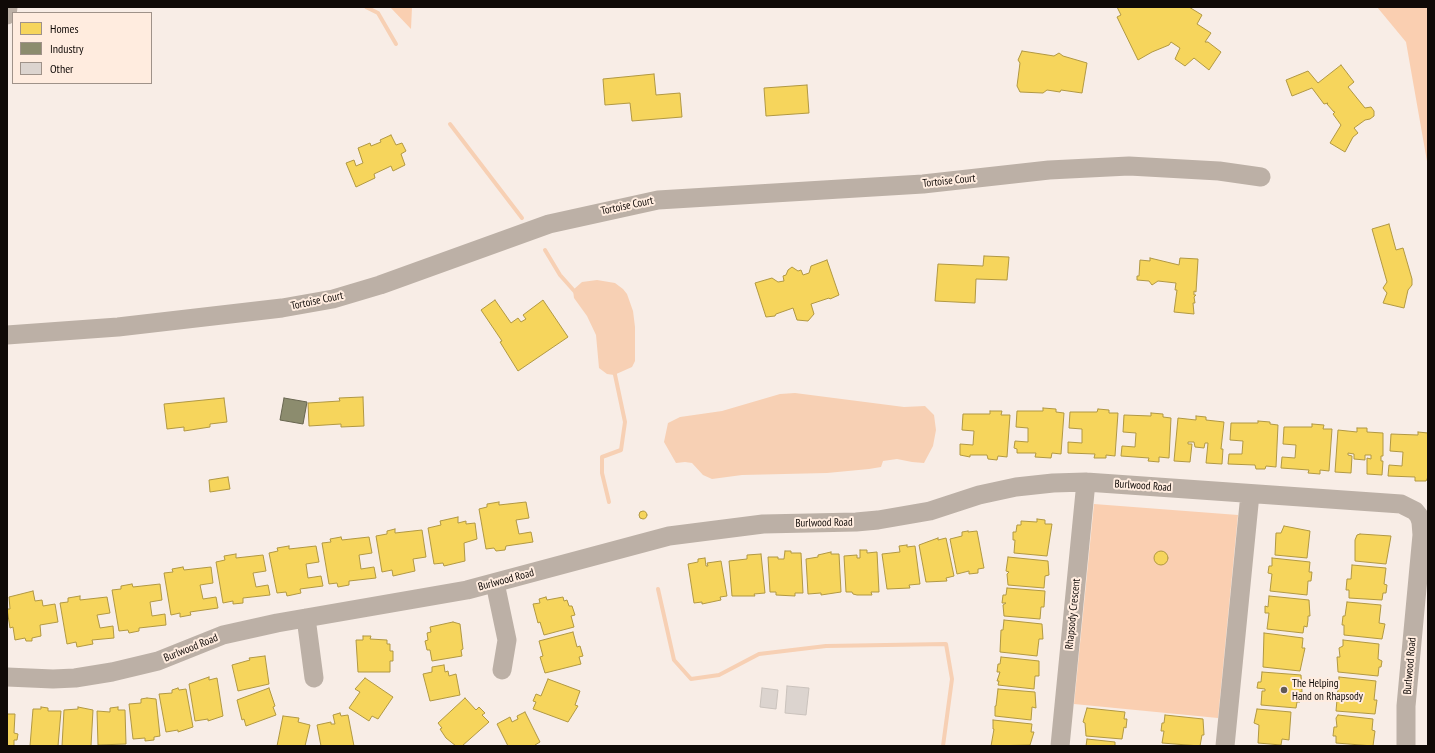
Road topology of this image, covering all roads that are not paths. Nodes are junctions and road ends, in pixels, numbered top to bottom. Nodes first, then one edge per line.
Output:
1 (8, 7) edge
2 (7, 15) edge
3 (1261, 176) dead end
4 (7, 336) edge
5 (1086, 482) junction
6 (1250, 494) junction
7 (1424, 515) edge
8 (495, 584) junction
9 (306, 618) junction
10 (502, 670) dead end
11 (7, 677) edge
12 (314, 678) dead end
13 (1060, 746) edge
14 (1225, 746) edge
15 (1406, 746) edge

1 - 2 street
3 - 4 street, Tortoise Court
5 - 6 street, Burlwood Road
5 - 8 street, Burlwood Road
5 - 13 street, Rhapsody Crescent
6 - 7 street, Burlwood Road
6 - 14 street
7 - 15 street, Burlwood Road
8 - 9 street, Burlwood Road
8 - 10 street
9 - 11 street, Burlwood Road
9 - 12 street

